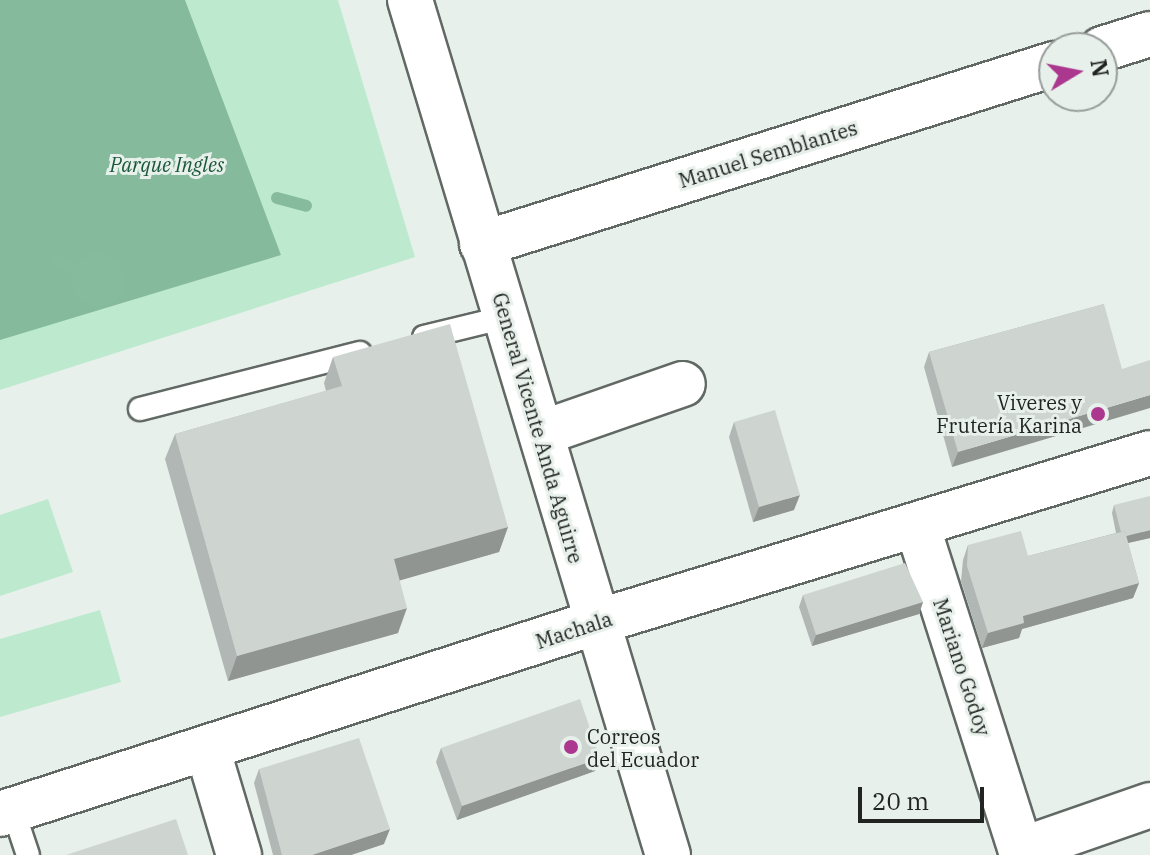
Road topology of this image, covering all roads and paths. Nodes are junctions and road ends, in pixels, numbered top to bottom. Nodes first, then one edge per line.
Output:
1 (410, 0) edge
2 (1150, 34) edge
3 (1118, 44) edge
4 (1038, 69) edge
5 (482, 244) junction
6 (506, 317) junction
7 (683, 384) dead end
8 (140, 409) dead end
9 (542, 433) junction
10 (1150, 453) edge
11 (917, 525) junction
12 (594, 623) junction
13 (208, 751) junction
14 (1150, 805) edge
15 (6, 812) edge
16 (1021, 852) edge
17 (28, 855) edge
18 (239, 855) edge
19 (668, 855) edge

1 - 5 street, General Vicente Anda Aguirre
2 - 3 street
4 - 5 street, Manuel Semblantes
5 - 6 street, General Vicente Anda Aguirre
6 - 8 lane
6 - 9 street, General Vicente Anda Aguirre
7 - 9 street
9 - 12 street, General Vicente Anda Aguirre
10 - 11 street, Machala
11 - 12 street, Machala
11 - 16 street, Mariano Godoy
12 - 13 street, Machala
12 - 19 street, General Vicente Anda Aguirre
13 - 15 street, Machala
13 - 18 street
14 - 16 street
15 - 17 lane

